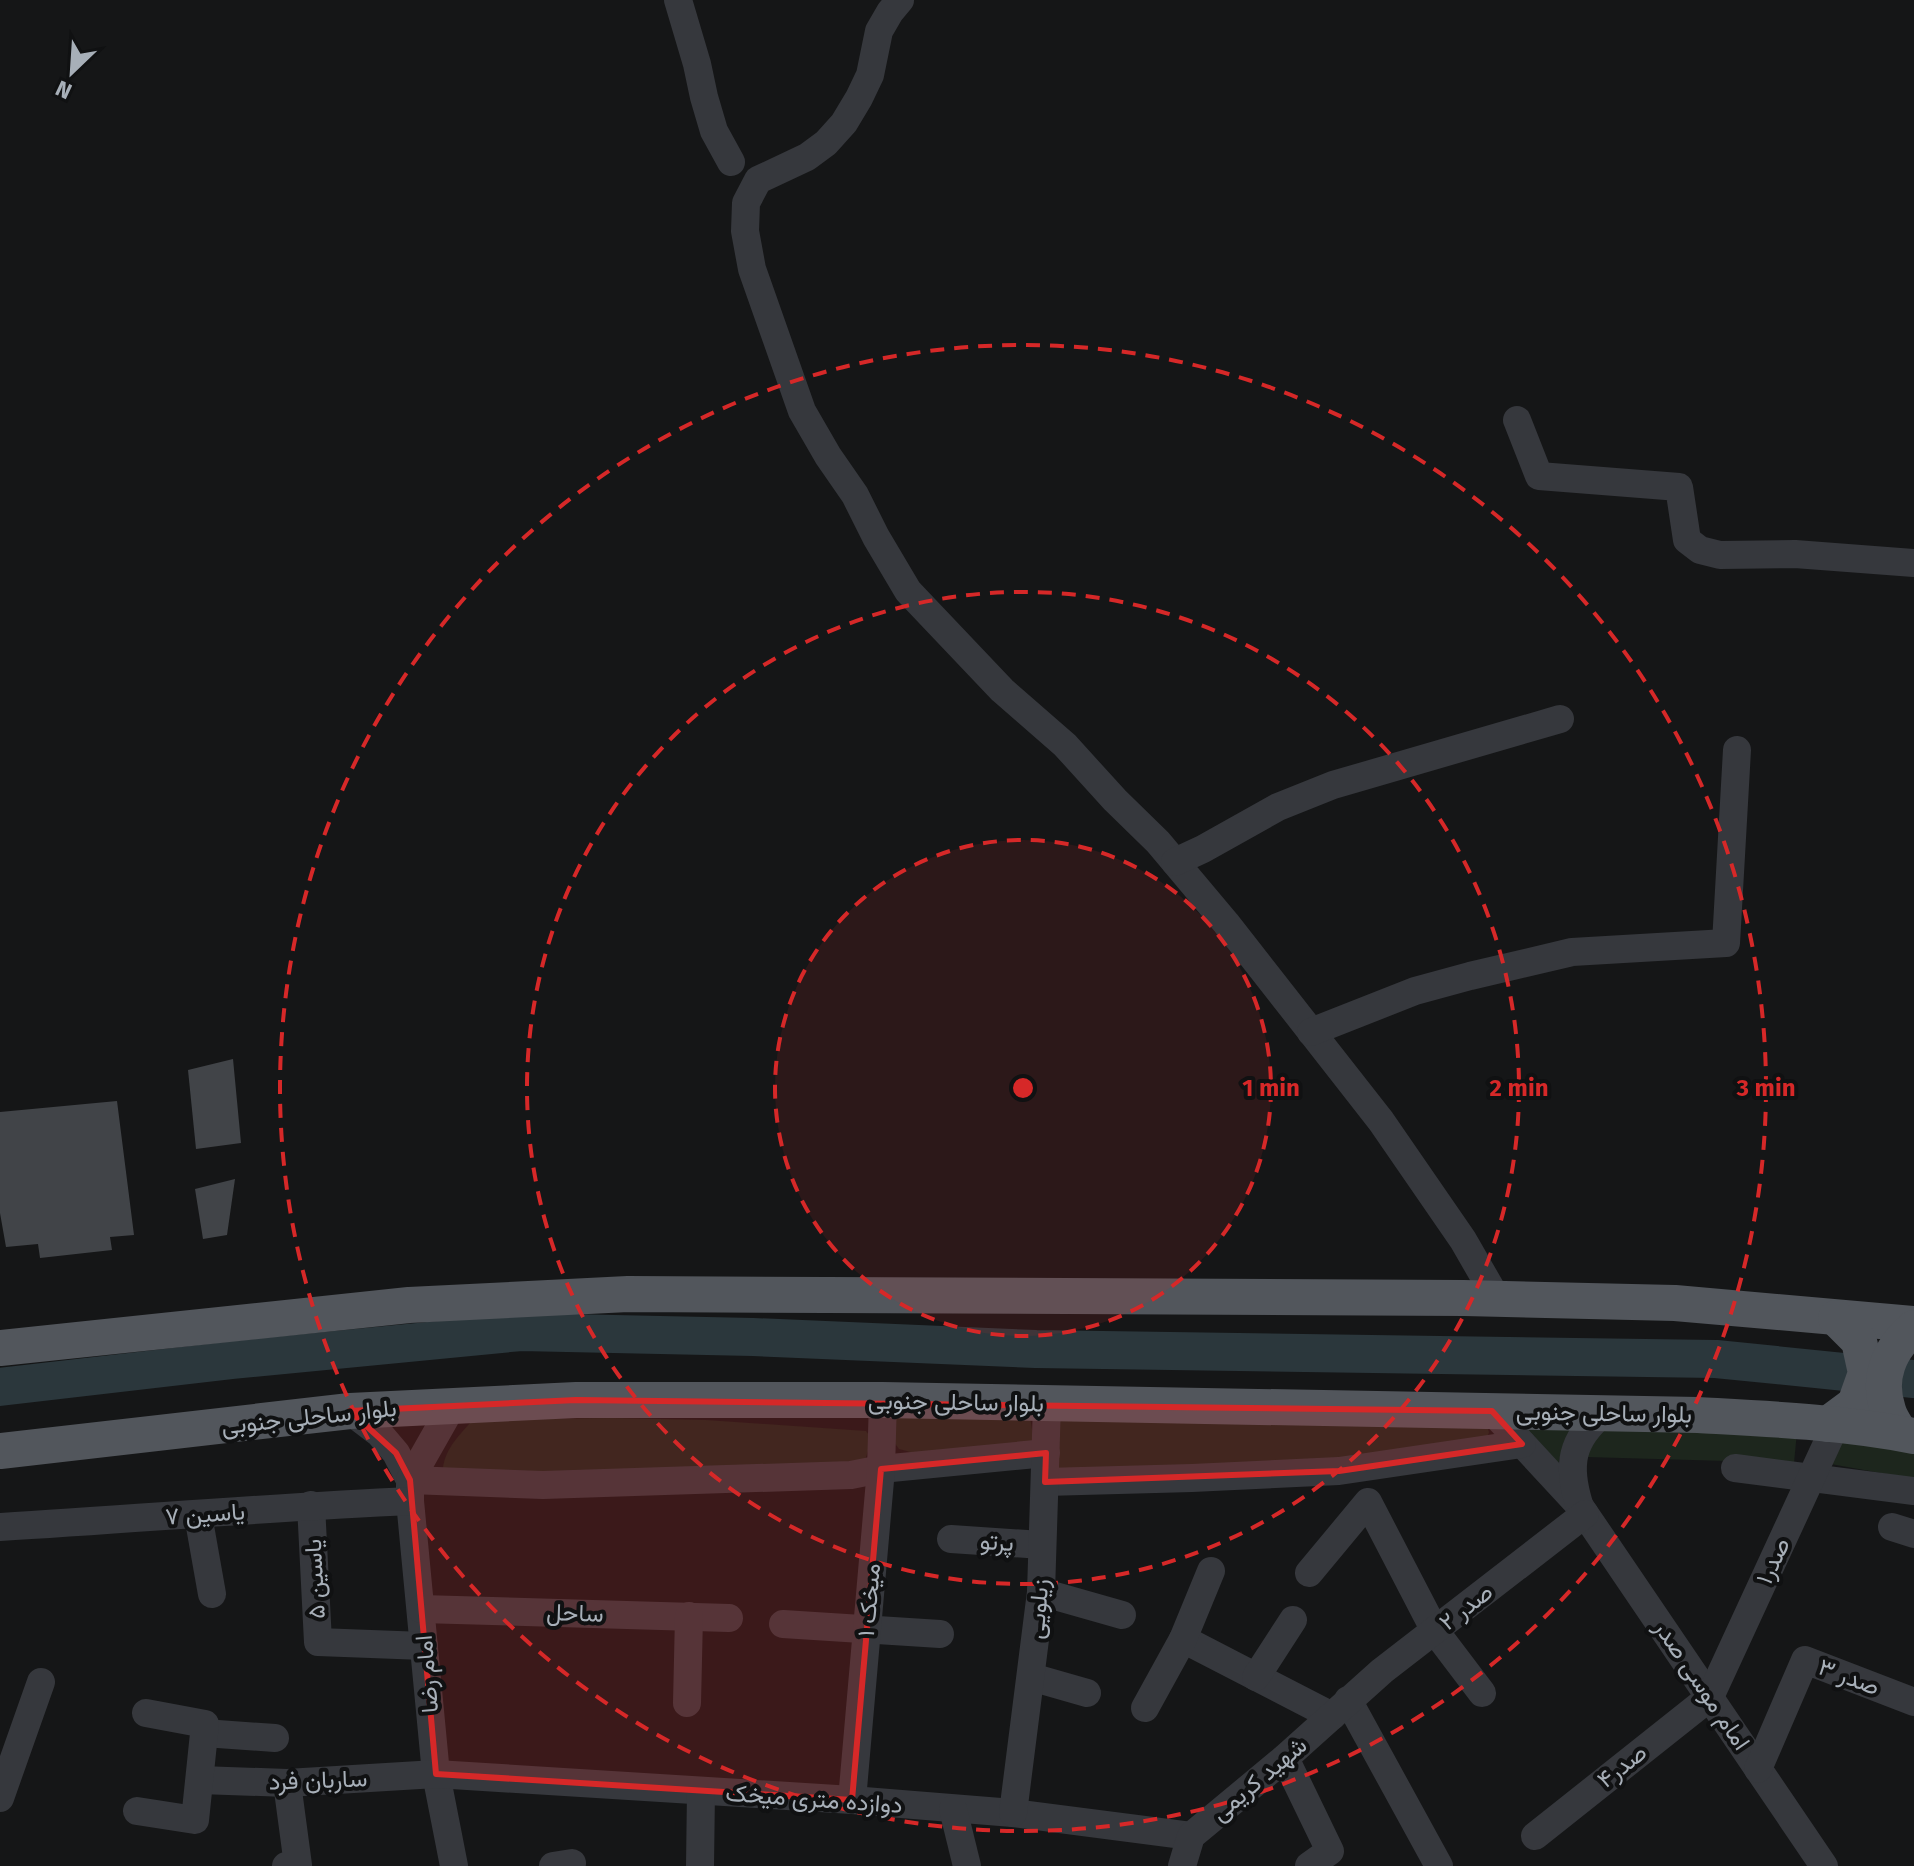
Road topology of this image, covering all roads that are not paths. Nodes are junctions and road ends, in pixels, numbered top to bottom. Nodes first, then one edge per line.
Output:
1 (678, 0) edge
2 (900, 0) edge
3 (731, 162) junction
4 (780, 169) junction
5 (749, 197) junction
6 (1517, 420) dead end
7 (1914, 563) edge
8 (1560, 719) dead end
9 (1737, 750) dead end
10 (1175, 862) junction
11 (1311, 1032) junction
12 (1497, 1299) junction
13 (1836, 1318) junction
14 (1914, 1326) edge
15 (0, 1348) edge
16 (883, 1400) junction
17 (1047, 1404) junction
18 (452, 1406) junction
19 (350, 1411) junction
20 (1492, 1411) junction
21 (1603, 1413) junction
22 (1832, 1424) junction
23 (1907, 1435) edge
24 (1522, 1444) junction
25 (0, 1451) edge
26 (1046, 1453) junction
27 (1735, 1468) dead end
28 (881, 1469) junction
29 (1812, 1477) junction
30 (1045, 1482) junction
31 (410, 1491) junction
32 (1914, 1491) edge
33 (311, 1505) junction
34 (1582, 1510) junction
35 (198, 1515) junction
36 (0, 1527) edge
37 (951, 1539) dead end
38 (1042, 1545) junction
39 (1211, 1571) dead end
40 (1309, 1573) dead end
41 (1041, 1592) junction
42 (212, 1594) dead end
43 (421, 1609) junction
44 (1122, 1615) dead end
45 (689, 1616) junction
46 (729, 1618) dead end
47 (1293, 1620) dead end
48 (783, 1624) dead end
49 (867, 1629) junction
50 (1435, 1631) junction
51 (940, 1634) dead end
52 (1183, 1639) junction
53 (424, 1646) junction
54 (1031, 1677) junction
55 (1256, 1677) junction
56 (41, 1682) dead end
57 (1087, 1693) dead end
58 (1482, 1693) dead end
59 (1710, 1697) junction
60 (1914, 1702) edge
61 (687, 1703) dead end
62 (1145, 1708) dead end
63 (1340, 1708) junction
64 (146, 1713) dead end
65 (204, 1733) junction
66 (275, 1738) dead end
67 (1285, 1758) junction
68 (1758, 1769) junction
69 (436, 1774) junction
70 (200, 1780) junction
71 (287, 1783) junction
72 (701, 1791) junction
73 (0, 1798) edge
74 (852, 1800) junction
75 (953, 1809) junction
76 (137, 1811) dead end
77 (1013, 1813) junction
78 (1191, 1836) junction
79 (1535, 1836) dead end
80 (286, 1866) edge
81 (454, 1866) edge
82 (700, 1866) edge
83 (967, 1866) edge
84 (1182, 1866) edge
85 (1309, 1866) edge
86 (1439, 1866) edge
87 (1824, 1866) edge

1 - 3 street
2 - 4 street
3 - 4 street
3 - 5 street
4 - 5 street
5 - 10 street
6 - 7 street
8 - 10 street
9 - 11 street
10 - 11 street
11 - 12 street
12 - 13 main road
12 - 15 main road
13 - 14 main road
13 - 22 main road
14 - 23 main road
16 - 17 main road, بلوار ساحلی جنوبی
16 - 18 main road, بلوار ساحلی جنوبی
16 - 28 street, میخک ۱
17 - 20 main road, بلوار ساحلی جنوبی
17 - 26 street, زیلویی
18 - 19 main road, بلوار ساحلی جنوبی
18 - 31 street
19 - 25 main road, بلوار ساحلی جنوبی
19 - 31 street
20 - 21 main road, بلوار ساحلی جنوبی
20 - 24 street, امام موسی صدر
21 - 22 main road, بلوار ساحلی جنوبی
21 - 34 street
22 - 23 main road, بلوار ساحلی جنوبی
22 - 29 street, صدر۱
24 - 30 street
24 - 34 street, امام موسی صدر
26 - 28 street, یاسین ۷
26 - 30 street, زیلویی
27 - 29 street
28 - 31 street, یاسین ۷
28 - 49 street, میخک ۱
29 - 32 street
29 - 59 street, صدر۱
30 - 38 street, زیلویی
31 - 33 street, یاسین ۷
31 - 43 street, امام رضا
33 - 35 street, یاسین ۷
33 - 53 street, یاسین ۵
34 - 50 street, صدر ۲
34 - 59 street, امام موسی صدر
35 - 36 street, یاسین ۷
35 - 42 street
37 - 38 street, پرتو
38 - 41 street, زیلویی
39 - 52 street
40 - 50 street
41 - 44 street
41 - 54 street, زیلویی
43 - 45 street, ساحل
43 - 53 street, امام رضا
45 - 46 street, ساحل
45 - 61 street
47 - 55 street
48 - 49 street
49 - 51 street
49 - 74 street, میخک ۱
50 - 58 street
50 - 63 street, صدر ۲
52 - 55 street
52 - 62 street
53 - 69 street, امام رضا
54 - 57 street
54 - 77 street, زیلویی
55 - 63 street
56 - 73 street
59 - 68 street, امام موسی صدر
59 - 79 street, صدر۴
60 - 68 street, صدر ۳
63 - 67 street, شهید کریمی
63 - 86 street
64 - 65 street
65 - 66 street
65 - 70 street
67 - 78 street, شهید کریمی
67 - 85 street
68 - 87 street, امام موسی صدر
69 - 71 street, ساربان فرد
69 - 72 street, دوازده متری میخک
69 - 81 street, امام رضا
70 - 71 street, ساربان فرد
70 - 76 street
71 - 80 street
72 - 74 street, دوازده متری میخک
72 - 82 street
74 - 75 street, دوازده متری میخک
75 - 77 street, دوازده متری میخک
75 - 83 street
77 - 78 street, دوازده متری میخک
78 - 84 street, شهید کریمی

